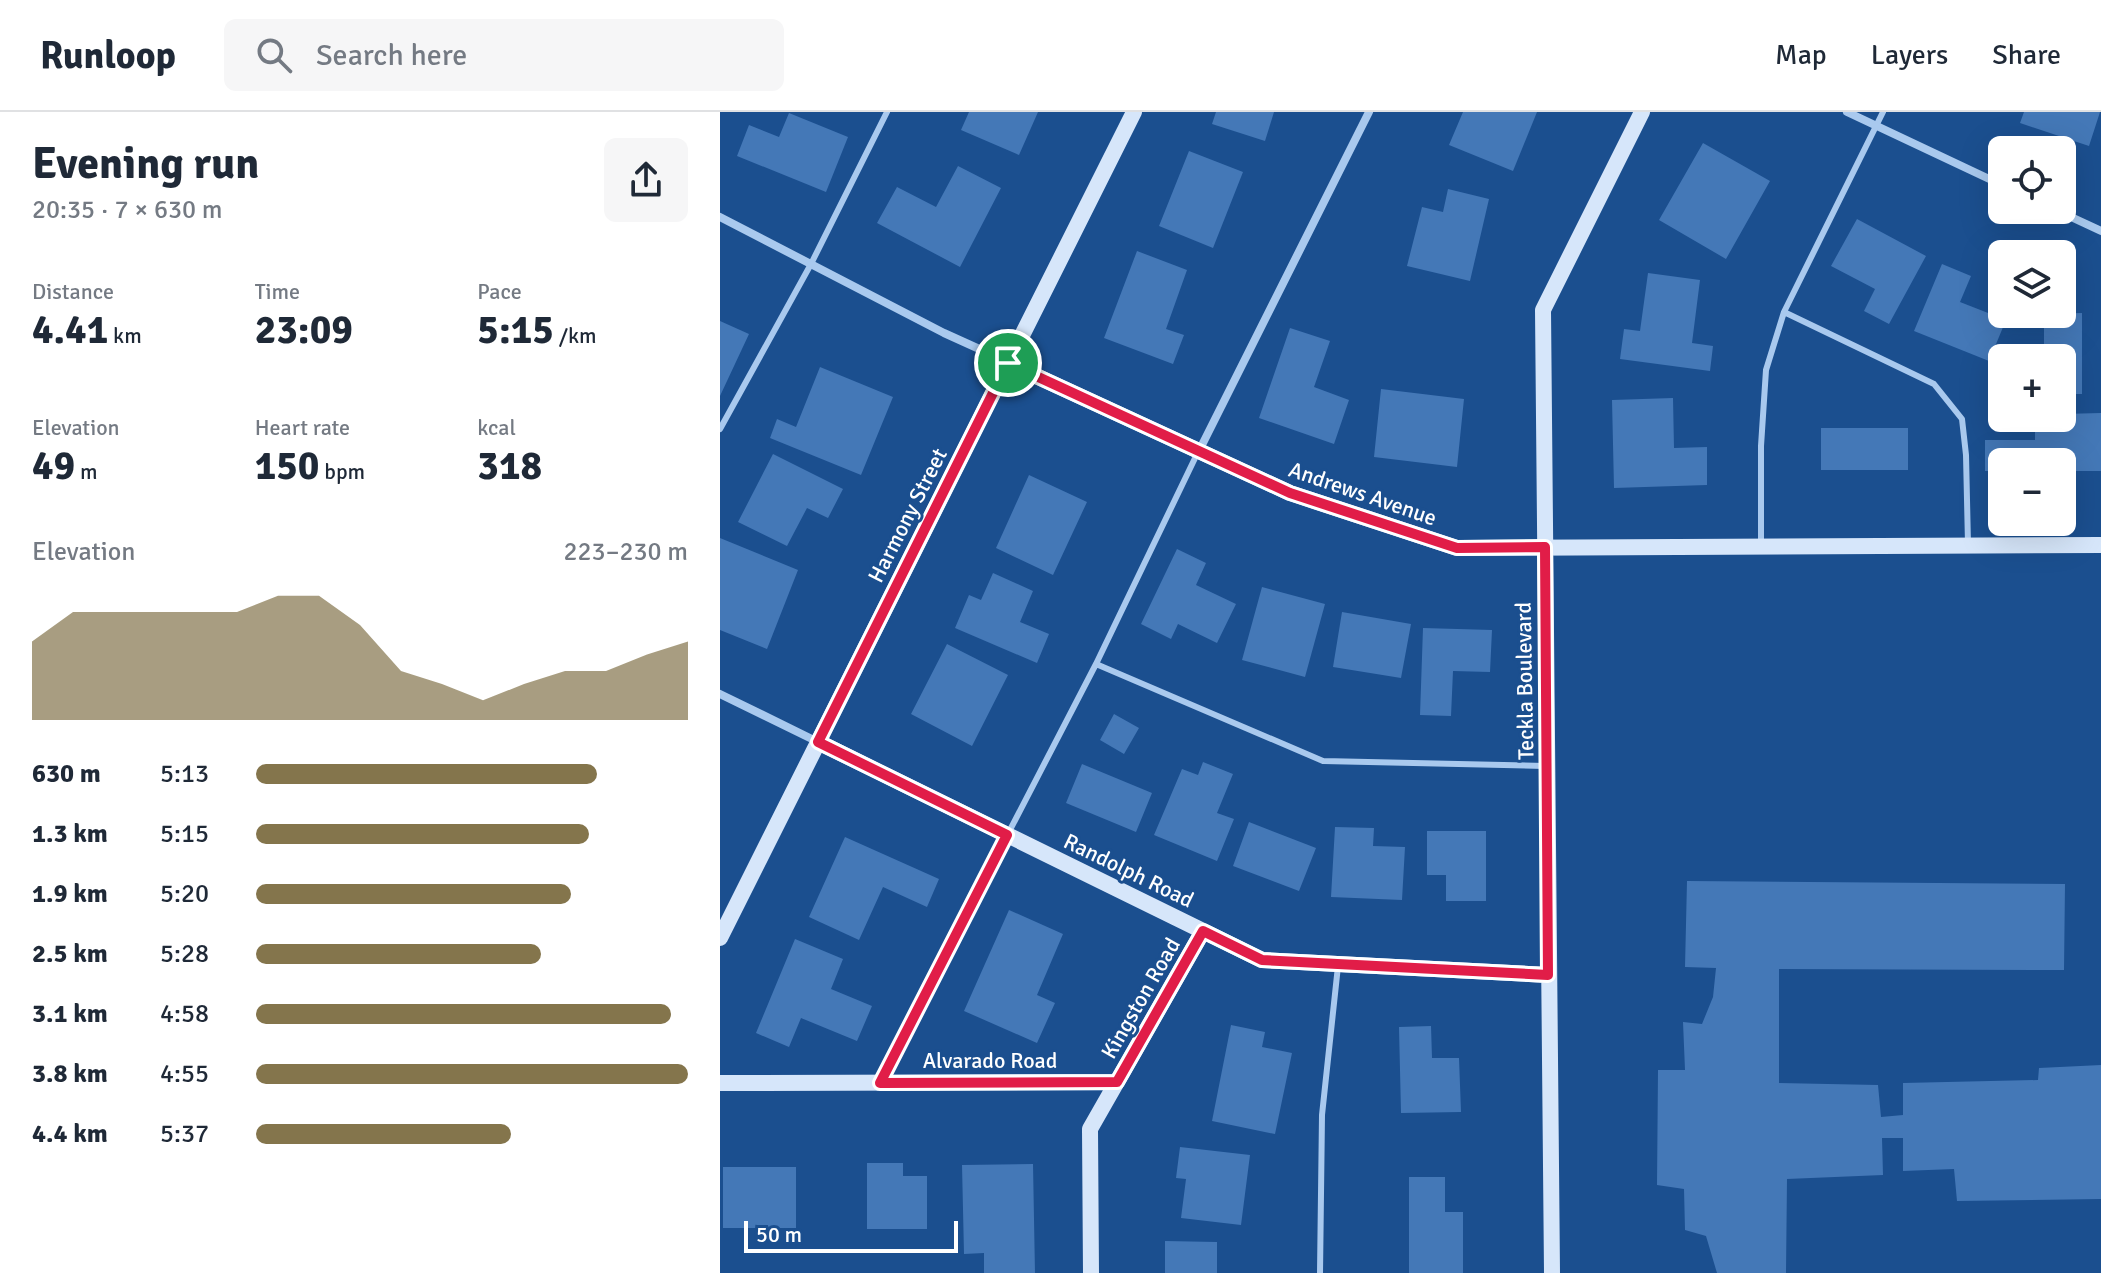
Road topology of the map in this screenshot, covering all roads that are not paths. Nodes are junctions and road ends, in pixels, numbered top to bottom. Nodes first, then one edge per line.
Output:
1 (887, 112) edge
2 (1134, 112) edge
3 (1369, 112) edge
4 (1642, 112) edge
5 (1847, 112) edge
6 (1883, 112) edge
7 (1876, 126) junction
8 (1988, 178) edge
9 (720, 217) edge
10 (2076, 219) edge
11 (2101, 231) edge
12 (811, 264) junction
13 (1784, 312) junction
14 (1008, 363) junction
15 (720, 429) edge
16 (1199, 451) junction
17 (1968, 545) junction
18 (2101, 545) edge
19 (1761, 546) junction
20 (1545, 547) junction
21 (1096, 664) junction
22 (720, 694) edge
23 (818, 742) junction
24 (1547, 766) junction
25 (1007, 835) junction
26 (1203, 931) junction
27 (720, 938) edge
28 (1338, 964) junction
29 (1548, 975) junction
30 (1117, 1082) junction
31 (720, 1083) edge
32 (880, 1083) junction
33 (1091, 1273) edge
34 (1320, 1273) edge
35 (1552, 1273) edge

1 - 12 lane
2 - 14 street, Harmony Street
3 - 16 street
4 - 20 street, Teckla Boulevard
5 - 7 street
6 - 7 lane
7 - 8 street
7 - 13 lane
9 - 12 street, Andrews Avenue
10 - 11 street
12 - 14 street, Andrews Avenue
12 - 15 lane
13 - 17 lane
13 - 19 lane
14 - 16 street, Andrews Avenue
14 - 23 street, Harmony Street
16 - 20 street, Andrews Avenue
16 - 21 lane
17 - 18 street, Andrews Avenue
17 - 19 street, Andrews Avenue
19 - 20 street, Andrews Avenue
20 - 24 street, Teckla Boulevard
21 - 24 lane
21 - 25 lane
22 - 23 street, Randolph Road
23 - 25 street, Randolph Road
23 - 27 street, Harmony Street
24 - 29 street, Teckla Boulevard
25 - 26 street, Randolph Road
25 - 32 lane
26 - 28 street, Randolph Road
26 - 30 street, Kingston Road
28 - 29 street, Randolph Road
28 - 34 lane
29 - 35 street, Teckla Boulevard
30 - 32 street, Alvarado Road
30 - 33 street, Kingston Road
31 - 32 street, Alvarado Road

